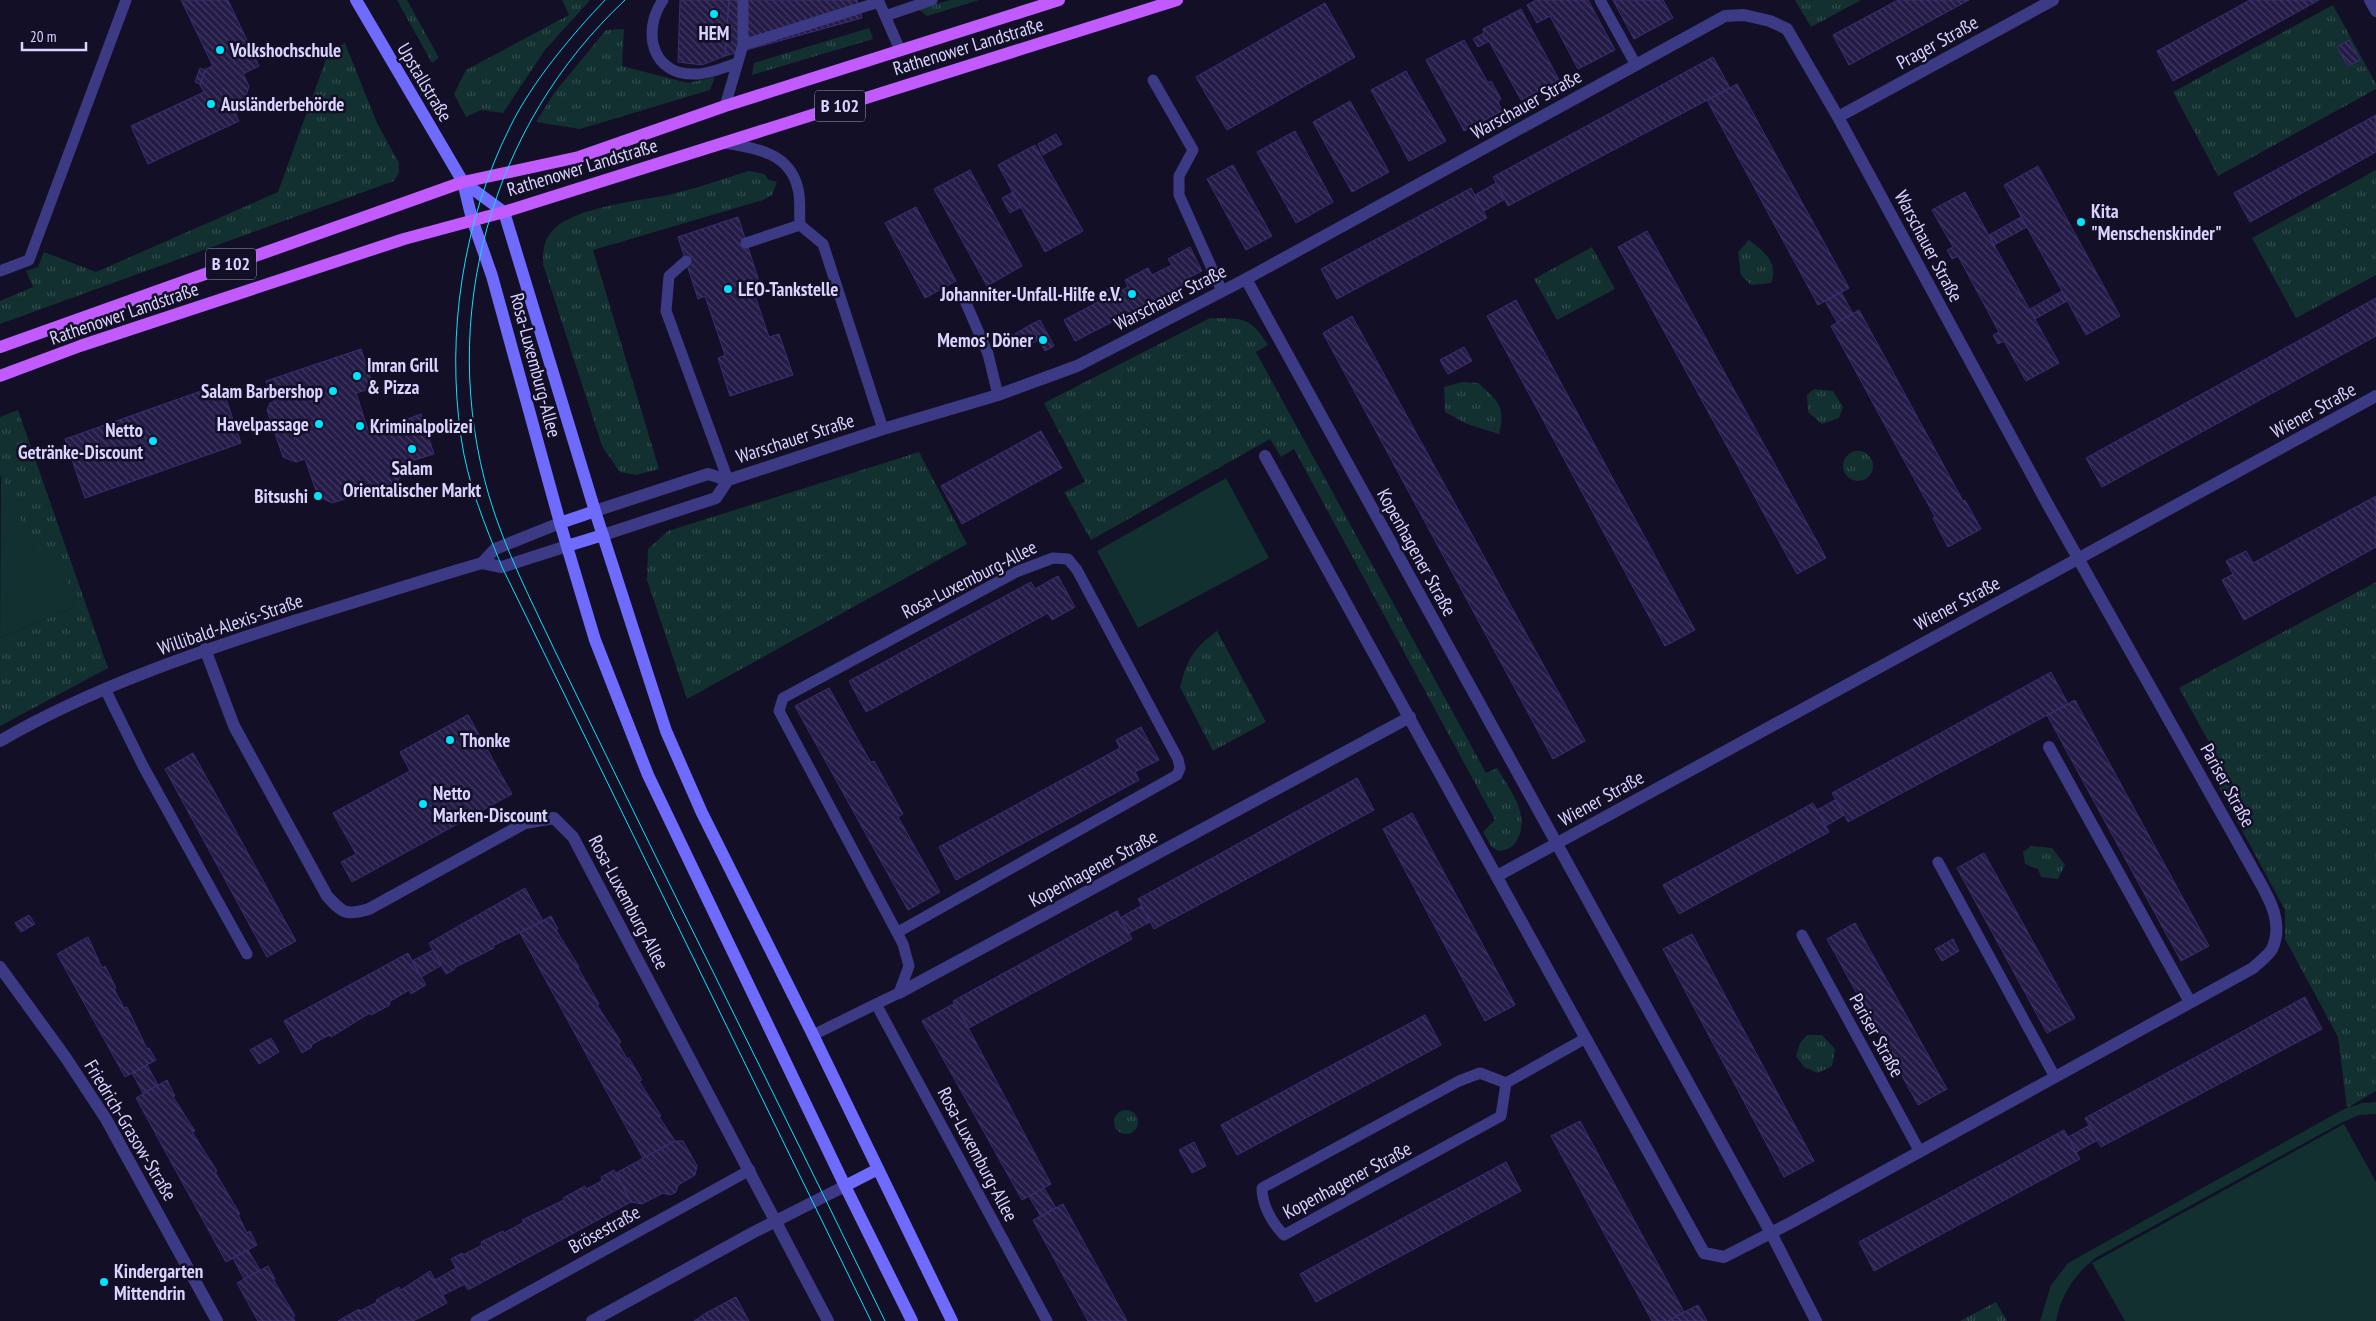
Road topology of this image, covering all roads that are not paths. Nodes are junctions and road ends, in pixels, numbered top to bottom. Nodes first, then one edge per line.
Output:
1 (126, 0) edge
2 (356, 0) edge
3 (663, 0) edge
4 (743, 0) edge
5 (932, 0) edge
6 (1059, 0) edge
7 (1177, 0) edge
8 (1600, 0) edge
9 (2053, 0) edge
10 (2370, 0) edge
11 (879, 1) edge
12 (2376, 11) edge
13 (885, 16) junction
14 (743, 45) junction
15 (900, 50) junction
16 (737, 63) junction
17 (1636, 65) junction
18 (1153, 80) dead end
19 (725, 106) junction
20 (1838, 117) junction
21 (724, 142) junction
22 (462, 182) junction
23 (504, 212) junction
24 (472, 219) junction
25 (800, 225) junction
26 (746, 243) dead end
27 (686, 261) dead end
28 (0, 271) edge
29 (1246, 279) junction
30 (1222, 291) junction
31 (963, 296) dead end
32 (0, 347) edge
33 (0, 376) edge
34 (998, 395) junction
35 (2376, 396) edge
36 (883, 429) junction
37 (1265, 456) dead end
38 (728, 480) junction
39 (595, 511) junction
40 (560, 523) junction
41 (603, 535) junction
42 (567, 546) junction
43 (2080, 559) junction
44 (482, 563) junction
45 (205, 649) junction
46 (105, 689) junction
47 (1410, 717) junction
48 (0, 741) edge
49 (2049, 747) dead end
50 (1556, 844) junction
51 (1938, 862) dead end
52 (1497, 876) junction
53 (898, 932) junction
54 (1802, 935) dead end
55 (247, 954) dead end
56 (0, 968) edge
57 (899, 994) junction
58 (2190, 1002) junction
59 (876, 1004) junction
60 (813, 1035) junction
61 (1586, 1038) junction
62 (2055, 1077) junction
63 (1506, 1083) junction
64 (1920, 1152) junction
65 (878, 1169) junction
66 (750, 1170) junction
67 (844, 1186) junction
68 (776, 1220) junction
69 (1771, 1233) junction
70 (217, 1321) edge
71 (476, 1321) edge
72 (592, 1321) edge
73 (828, 1321) edge
74 (912, 1321) edge
75 (952, 1321) edge
76 (1047, 1321) edge
77 (1816, 1321) edge

1 - 28 lane
2 - 22 street, Upstallstraße
3 - 16 lane
4 - 14 lane
5 - 13 lane
6 - 15 main road, Rathenower Landstraße / B 102
7 - 21 main road, Rathenower Landstraße / B 102
8 - 17 lane
9 - 20 street, Prager Straße
10 - 12 street
11 - 13 lane
11 - 14 lane
13 - 15 lane
14 - 16 lane
15 - 19 main road, Rathenower Landstraße / B 102
16 - 19 lane
17 - 20 street, Warschauer Straße
17 - 29 street, Warschauer Straße
18 - 30 lane
19 - 22 main road, Rathenower Landstraße / B 102
20 - 43 street, Warschauer Straße
21 - 23 main road, Rathenower Landstraße / B 102
21 - 25 lane
22 - 23 street, Upstallstraße
22 - 24 street, Upstallstraße
22 - 32 main road, Rathenower Landstraße / B 102
23 - 24 main road, Rathenower Landstraße / B 102
23 - 39 street, Rosa-Luxemburg-Allee
24 - 33 main road, Rathenower Landstraße / B 102
24 - 40 street, Rosa-Luxemburg-Allee
25 - 26 lane
25 - 36 lane
27 - 38 lane
29 - 30 street, Warschauer Straße
29 - 50 street, Kopenhagener Straße
30 - 34 street, Warschauer Straße
31 - 34 lane
34 - 36 street, Warschauer Straße
35 - 43 street, Wiener Straße
36 - 38 street, Warschauer Straße
37 - 47 street
38 - 39 street, Warschauer Straße
38 - 41 street, Warschauer Straße
39 - 40 street
39 - 41 street, Rosa-Luxemburg-Allee
40 - 42 street, Rosa-Luxemburg-Allee
40 - 44 street, Willibald-Alexis-Straße
41 - 42 street
41 - 60 street, Rosa-Luxemburg-Allee
42 - 44 street, Willibald-Alexis-Straße
42 - 67 street, Rosa-Luxemburg-Allee
43 - 50 street, Wiener Straße
43 - 58 street, Pariser Straße
44 - 45 street, Willibald-Alexis-Straße
45 - 46 street, Willibald-Alexis-Straße
45 - 66 street, Rosa-Luxemburg-Allee
46 - 48 street, Willibald-Alexis-Straße
46 - 55 lane
47 - 52 street
47 - 57 street, Kopenhagener Straße
49 - 58 street
50 - 52 street
50 - 69 street, Kopenhagener Straße
51 - 62 lane
52 - 61 street
53 - 53 lane, Rosa-Luxemburg-Allee
53 - 57 lane, Rosa-Luxemburg-Allee
54 - 64 lane, Pariser Straße
56 - 70 street, Friedrich-Grasow-Straße
57 - 59 lane
58 - 62 street, Pariser Straße
59 - 60 lane
59 - 76 lane, Rosa-Luxemburg-Allee
60 - 65 street, Rosa-Luxemburg-Allee
61 - 63 lane
61 - 69 street
62 - 64 street, Pariser Straße
63 - 63 lane, Kopenhagener Straße
64 - 69 street, Pariser Straße
65 - 67 street
65 - 75 street, Rosa-Luxemburg-Allee
66 - 68 street, Rosa-Luxemburg-Allee
66 - 71 lane, Brösestraße
67 - 68 street
67 - 74 street, Rosa-Luxemburg-Allee
68 - 72 street
68 - 73 street, Rosa-Luxemburg-Allee
69 - 77 street, Kopenhagener Straße

